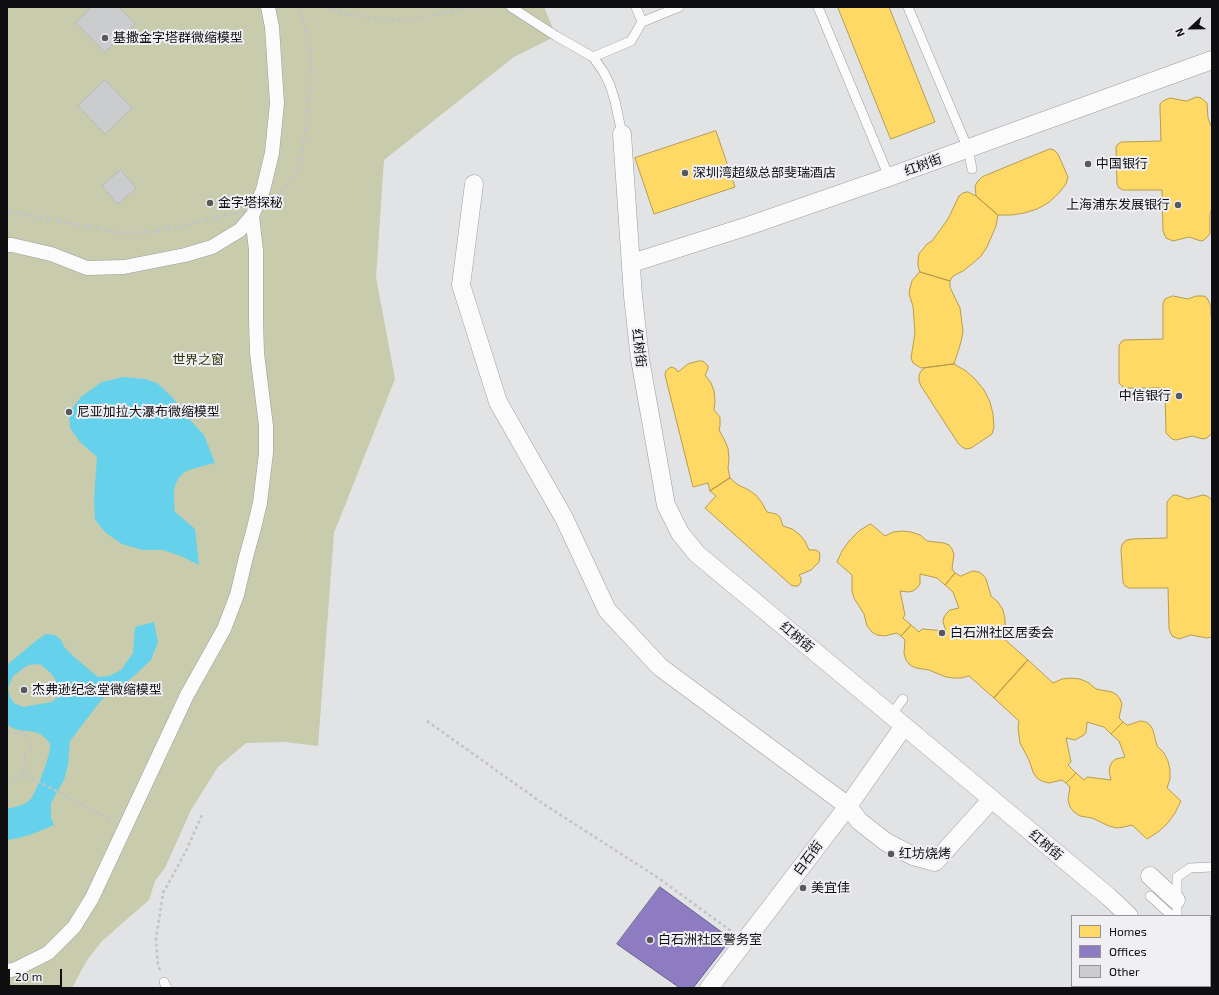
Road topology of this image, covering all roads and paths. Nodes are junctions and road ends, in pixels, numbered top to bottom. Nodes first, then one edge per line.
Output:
1 (268, 7) edge
2 (328, 7) edge
3 (466, 7) edge
4 (486, 7) edge
5 (510, 7) edge
6 (636, 7) edge
7 (679, 7) edge
8 (818, 7) edge
9 (908, 7) edge
10 (642, 22) junction
11 (593, 57) junction
12 (1212, 60) edge
13 (622, 134) joint
14 (968, 149) junction
15 (972, 168) dead end
16 (889, 177) junction
17 (474, 184) dead end
18 (252, 216) junction
19 (7, 245) edge
20 (632, 263) junction
21 (903, 698) dead end
22 (427, 720) dead end
23 (897, 720) junction
24 (7, 731) edge
25 (22, 773) junction
26 (7, 786) edge
27 (991, 800) junction
28 (848, 806) junction
29 (202, 815) dead end
30 (125, 827) junction
31 (1212, 867) edge
32 (1150, 876) dead end
33 (1150, 896) dead end
34 (1175, 911) edge
35 (1128, 915) edge
36 (744, 941) junction
37 (7, 971) edge
38 (165, 985) edge
39 (709, 988) edge

1 - 18 street
2 - 3 path
3 - 4 path
5 - 11 lane
6 - 10 lane
7 - 10 lane
8 - 16 lane
9 - 14 lane
10 - 11 lane
11 - 13 lane
12 - 14 street, 红树街
13 - 20 street, 红树街
14 - 15 lane
14 - 16 street, 红树街
16 - 20 street, 红树街
17 - 28 street
18 - 19 street
18 - 30 street
20 - 23 street, 红树街
21 - 23 lane
22 - 36 path
23 - 27 street, 红树街
23 - 28 street, 白石街
24 - 25 path
25 - 26 path
25 - 30 path
27 - 28 street
27 - 35 street, 红树街
28 - 36 street, 白石街
29 - 38 path
30 - 37 street
31 - 34 lane
32 - 34 street
33 - 34 lane
36 - 39 street, 白石街

